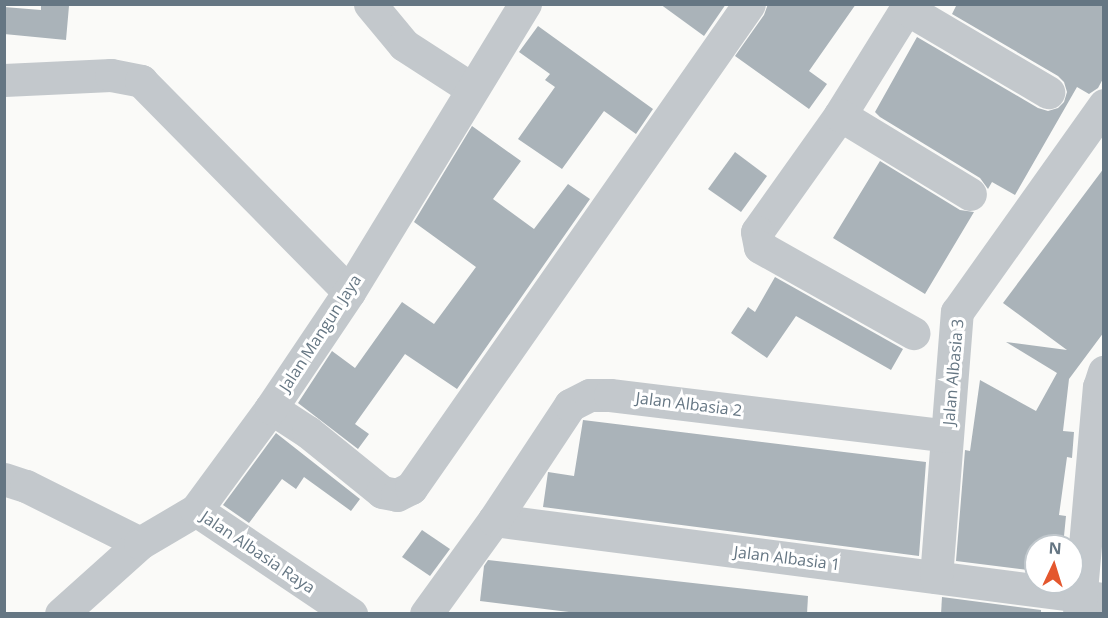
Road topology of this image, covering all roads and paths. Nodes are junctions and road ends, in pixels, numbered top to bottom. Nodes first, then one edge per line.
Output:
1 (370, 4) edge
2 (525, 4) edge
3 (749, 4) edge
4 (908, 7) edge
5 (4, 80) edge
6 (472, 89) junction
7 (1048, 92) dead end
8 (1104, 105) edge
9 (840, 115) junction
10 (970, 194) dead end
11 (349, 292) junction
12 (913, 333) dead end
13 (1104, 372) edge
14 (271, 408) junction
15 (947, 436) junction
16 (4, 479) edge
17 (196, 510) junction
18 (494, 520) junction
19 (140, 543) junction
20 (936, 577) junction
21 (1088, 603) edge
22 (61, 614) edge
23 (351, 614) edge
24 (426, 614) edge

1 - 6 street
2 - 6 street, Jalan Mangun Jaya
3 - 14 street
4 - 7 street
4 - 9 street
5 - 11 street
6 - 11 street, Jalan Mangun Jaya
8 - 15 street, Jalan Albasia 3
9 - 10 street
9 - 12 street
11 - 14 street, Jalan Mangun Jaya
13 - 21 street
14 - 17 street, Jalan Mangun Jaya
15 - 18 street, Jalan Albasia 2
15 - 20 street, Jalan Albasia 3
16 - 19 street
17 - 19 street, Jalan Mangun Jaya
17 - 23 street, Jalan Albasia Raya
18 - 20 street, Jalan Albasia 1
18 - 24 street, Jalan Albasia 2
19 - 22 street, Jalan Mangun Jaya
20 - 21 street, Jalan Albasia 1

